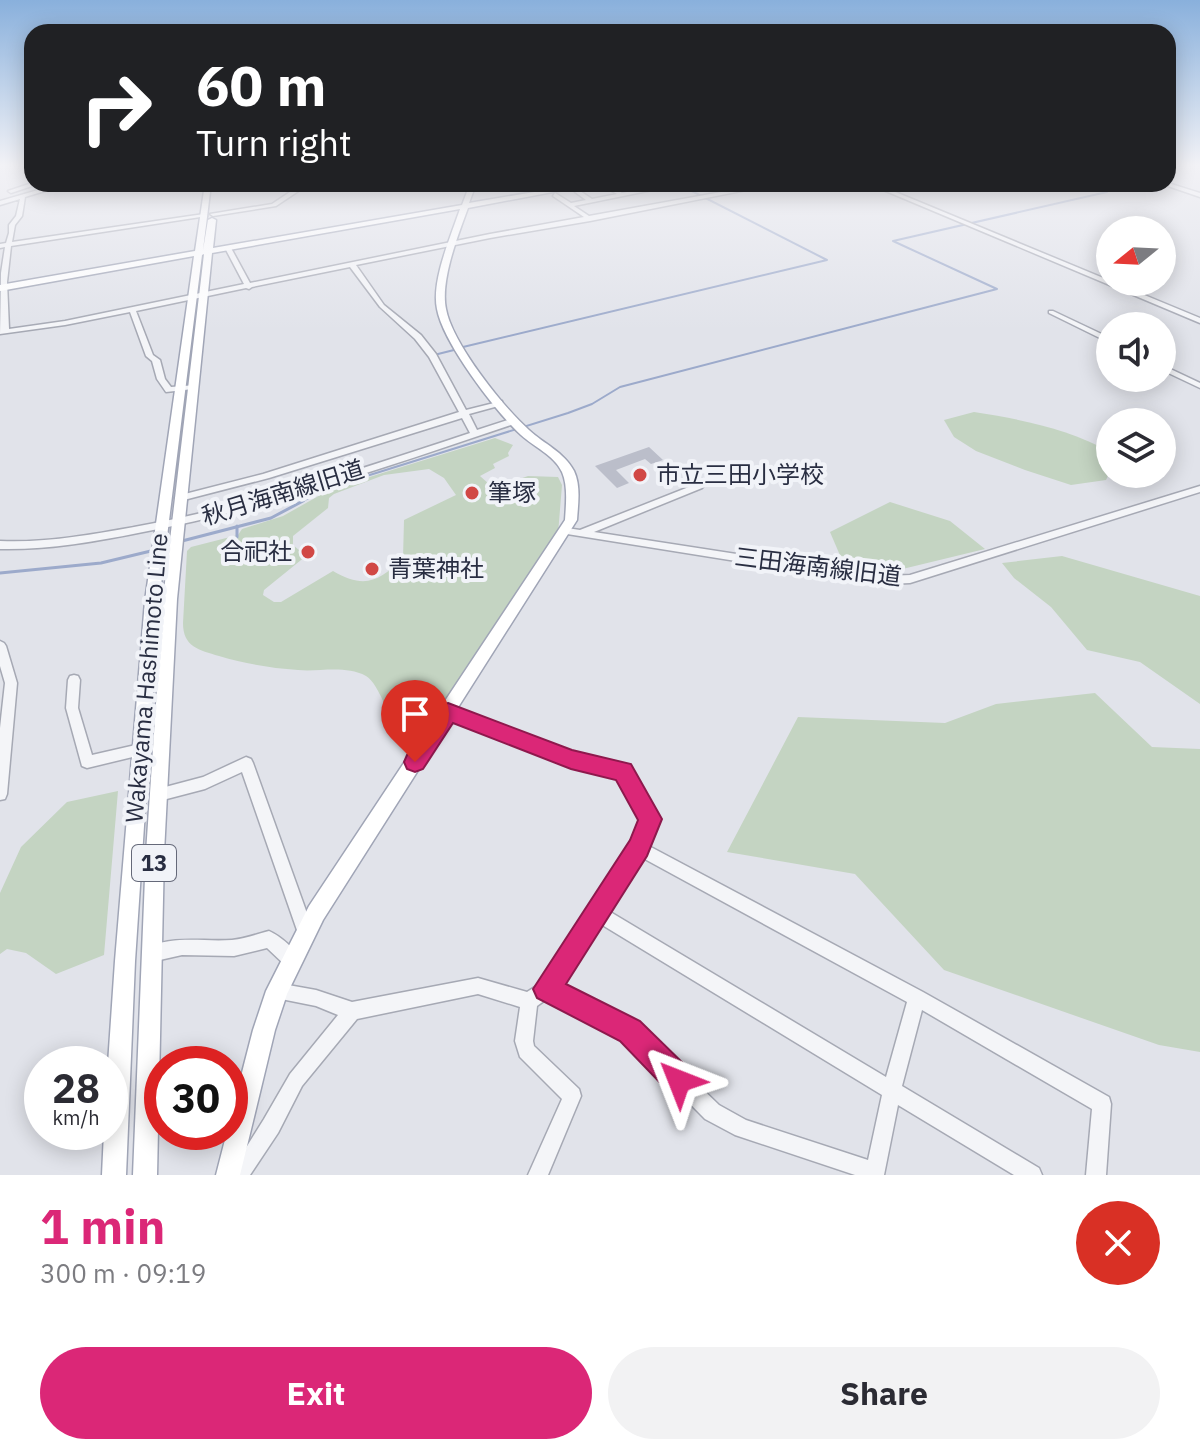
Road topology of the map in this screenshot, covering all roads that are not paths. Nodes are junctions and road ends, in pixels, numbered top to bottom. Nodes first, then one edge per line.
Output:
1 (15, 221) edge
2 (168, 221) edge
3 (207, 221) edge
4 (373, 221) edge
5 (378, 221) edge
6 (461, 221) edge
7 (580, 221) edge
8 (960, 221) edge
9 (10, 244) junction
10 (454, 245) junction
11 (0, 246) edge
12 (228, 248) junction
13 (204, 250) junction
14 (352, 265) junction
15 (1, 286) edge
16 (249, 287) junction
17 (200, 296) junction
18 (132, 309) junction
19 (1051, 312) dead end
20 (1200, 321) edge
21 (2, 331) edge
22 (1096, 334) edge
23 (1176, 374) edge
24 (1200, 386) edge
25 (188, 388) junction
26 (499, 403) junction
27 (463, 414) junction
28 (518, 425) junction
29 (475, 434) junction
30 (351, 450) junction
31 (360, 470) junction
32 (699, 486) dead end
33 (1200, 489) edge
34 (180, 498) junction
35 (160, 527) junction
36 (574, 532) junction
37 (168, 543) junction
38 (0, 545) edge
39 (0, 646) edge
40 (74, 680) dead end
41 (448, 712) junction
42 (140, 750) junction
43 (0, 794) edge
44 (159, 795) junction
45 (638, 848) junction
46 (597, 913) junction
47 (306, 933) junction
48 (151, 954) junction
49 (292, 960) junction
50 (547, 989) junction
51 (277, 991) junction
52 (917, 998) junction
53 (529, 1001) junction
54 (352, 1011) junction
55 (892, 1089) junction
56 (877, 1174) edge
57 (114, 1175) edge
58 (145, 1175) edge
59 (228, 1175) edge
60 (239, 1175) edge
61 (538, 1175) edge
62 (1032, 1175) edge
63 (1096, 1175) edge

1 - 9 street
2 - 9 street
3 - 13 main road, Wakayama Hashimoto Line / 13
4 - 13 main road
5 - 12 main road
6 - 10 main road
7 - 10 street
8 - 20 street
9 - 11 street
9 - 15 street
10 - 14 street
10 - 26 main road
12 - 13 main road
12 - 16 street
13 - 15 main road
13 - 17 main road, Wakayama Hashimoto Line / 13
14 - 16 street
14 - 27 street
15 - 21 street
16 - 17 street
17 - 18 street
17 - 25 main road, Wakayama Hashimoto Line / 13
18 - 21 street
18 - 25 street
19 - 22 street
23 - 24 street
25 - 34 main road, Wakayama Hashimoto Line / 13
25 - 35 main road, Wakayama Hashimoto Line / 13
26 - 27 street
26 - 28 main road
27 - 29 street
27 - 30 street
28 - 29 street, 秋月海南線旧道
28 - 36 main road
29 - 31 street, 秋月海南線旧道
30 - 31 street
30 - 34 street
31 - 37 street, 秋月海南線旧道
32 - 36 street
33 - 36 street, 三田海南線旧道
34 - 37 main road, Wakayama Hashimoto Line / 13
35 - 37 main road, Wakayama Hashimoto Line / 13
35 - 37 street, 秋月海南線旧道
35 - 38 street, 秋月海南線旧道
36 - 41 main road
37 - 42 main road, Wakayama Hashimoto Line / 13
37 - 44 main road, Wakayama Hashimoto Line / 13
39 - 43 street
40 - 42 street
41 - 45 street
41 - 47 main road
42 - 57 main road, Wakayama Hashimoto Line / 13
44 - 47 street
44 - 48 main road, Wakayama Hashimoto Line / 13
45 - 46 street
45 - 52 street
46 - 50 street
46 - 55 street
47 - 49 main road
48 - 49 street
48 - 58 main road, Wakayama Hashimoto Line / 13
49 - 51 main road
50 - 53 street
50 - 56 street
51 - 54 street
51 - 59 main road
52 - 55 street
52 - 63 street
53 - 54 street
53 - 61 street
54 - 60 street
55 - 56 street
55 - 62 street

